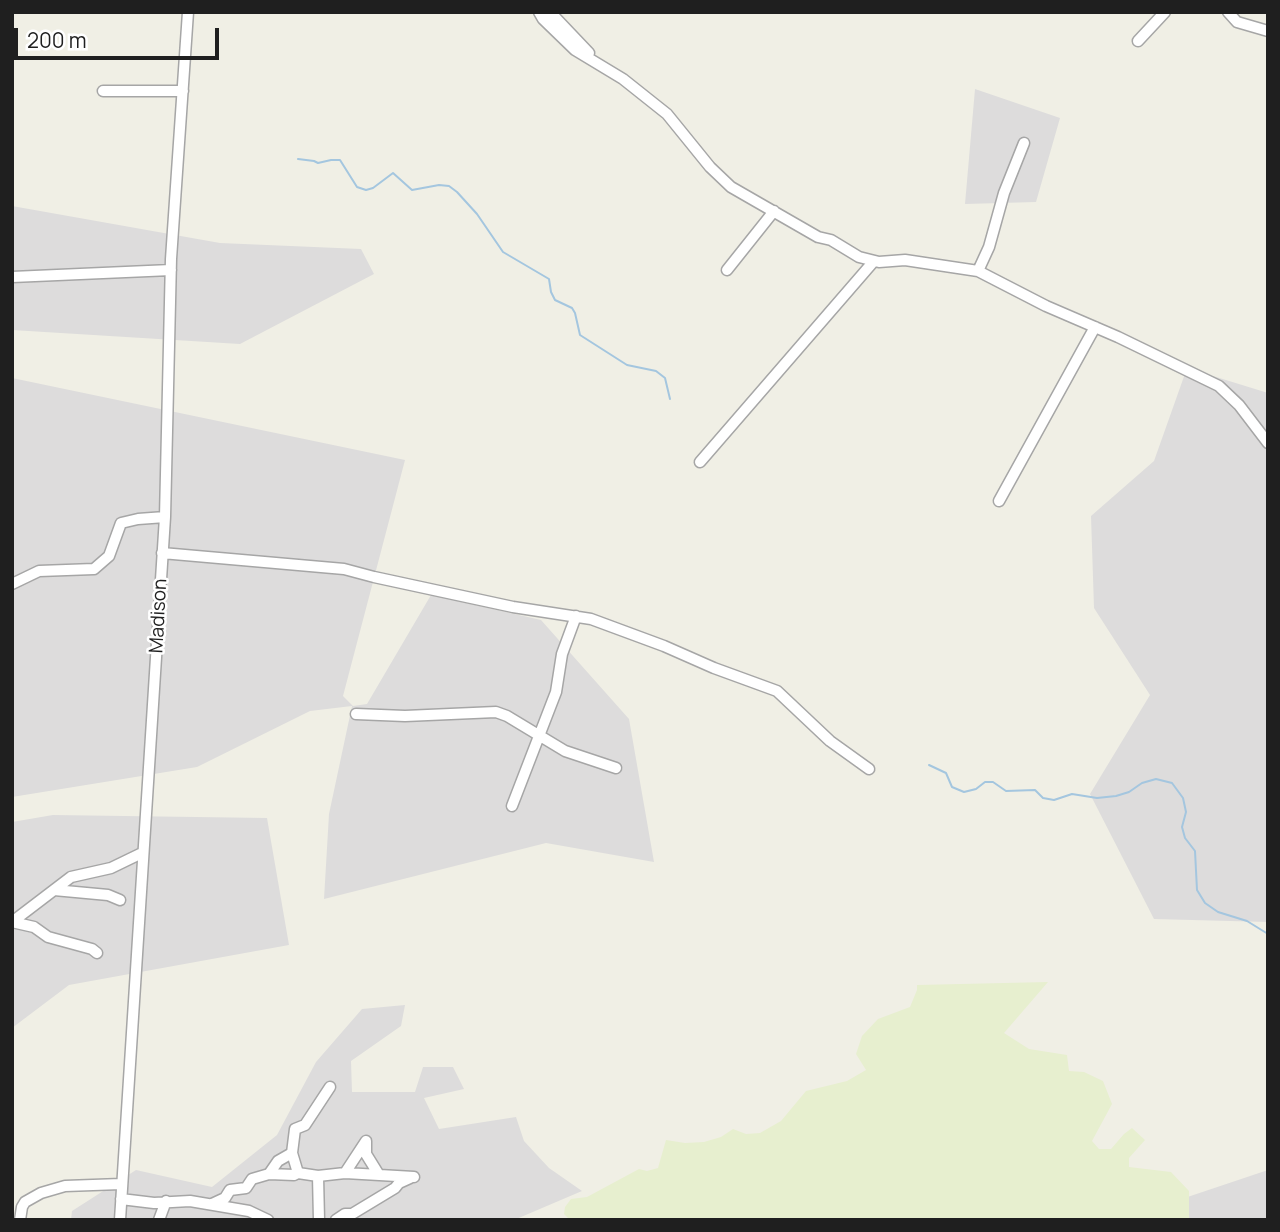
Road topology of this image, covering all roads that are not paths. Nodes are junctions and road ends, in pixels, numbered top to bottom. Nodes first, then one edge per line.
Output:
1 (188, 12) edge
2 (539, 12) edge
3 (550, 12) edge
4 (1165, 12) edge
5 (1228, 12) edge
6 (1268, 31) edge
7 (1138, 41) dead end
8 (607, 69) junction
9 (103, 91) dead end
10 (183, 91) junction
11 (1024, 143) dead end
12 (774, 211) junction
13 (874, 261) junction
14 (171, 270) junction
15 (727, 270) dead end
16 (978, 271) junction
17 (12, 277) edge
18 (1096, 327) junction
19 (1268, 443) edge
20 (700, 462) dead end
21 (999, 501) dead end
22 (165, 517) junction
23 (162, 553) junction
24 (12, 584) edge
25 (576, 616) junction
26 (356, 714) dead end
27 (540, 736) junction
28 (616, 768) dead end
29 (869, 769) dead end
30 (512, 806) dead end
31 (142, 853) junction
32 (54, 890) junction
33 (120, 900) dead end
34 (12, 922) edge
35 (97, 953) dead end
36 (330, 1087) dead end
37 (292, 1153) junction
38 (298, 1173) junction
39 (345, 1173) junction
40 (270, 1174) junction
41 (318, 1175) junction
42 (379, 1175) junction
43 (121, 1184) junction
44 (121, 1199) junction
45 (166, 1201) junction
46 (212, 1205) junction
47 (20, 1220) edge
48 (120, 1220) edge
49 (159, 1220) edge
50 (268, 1220) edge
51 (318, 1220) edge
52 (336, 1220) edge

1 - 10 street, Madison
2 - 8 street
3 - 8 street
4 - 7 street
5 - 6 street
8 - 12 street
9 - 10 street
10 - 14 street, Madison
11 - 16 street
12 - 13 street
12 - 15 street
13 - 16 street
13 - 20 street
14 - 17 street
14 - 22 street, Madison
16 - 18 street
18 - 19 street
18 - 21 street
22 - 23 street, Madison
22 - 24 street
23 - 25 street
23 - 31 street, Madison
25 - 27 street
25 - 29 street
26 - 27 street
27 - 28 street
27 - 30 street
31 - 32 street
31 - 43 street, Madison
32 - 33 street
32 - 34 street
34 - 35 street
36 - 37 street
37 - 38 street
37 - 40 street
38 - 40 street
38 - 41 street
39 - 41 street
39 - 42 street
39 - 42 street
40 - 46 street
41 - 51 street
42 - 52 street
43 - 44 street, Madison
43 - 47 street
44 - 45 street
44 - 48 street, Madison
45 - 46 street
45 - 49 street
46 - 50 street

